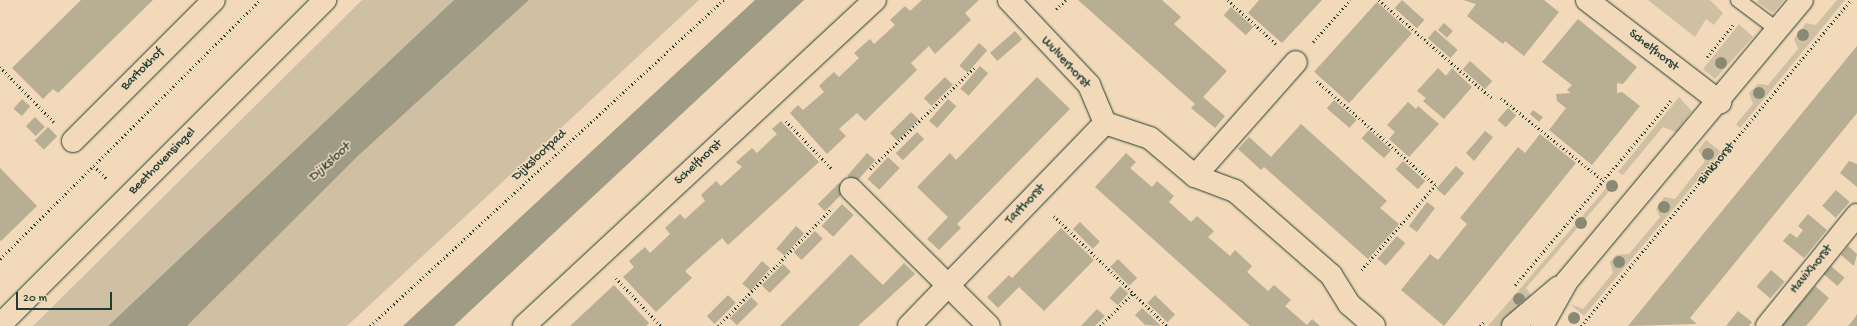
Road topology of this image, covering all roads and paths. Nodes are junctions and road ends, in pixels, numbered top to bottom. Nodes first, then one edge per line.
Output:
1 (214, 0) edge
2 (260, 0) edge
3 (325, 0) edge
4 (723, 0) edge
5 (875, 0) edge
6 (1009, 0) edge
7 (1228, 0) edge
8 (1350, 0) edge
9 (1379, 0) edge
10 (1587, 0) edge
11 (1802, 0) edge
12 (1851, 0) edge
13 (1743, 4) edge
14 (1778, 30) junction
15 (1296, 62) junction
16 (0, 67) edge
17 (1689, 79) junction
18 (1501, 98) dead end
19 (1493, 99) dead end
20 (767, 100) junction
21 (1720, 102) junction
22 (1104, 123) junction
23 (73, 141) junction
24 (93, 166) junction
25 (1195, 176) junction
26 (1604, 181) junction
27 (850, 189) joint
28 (1034, 197) junction
29 (127, 198) junction
30 (1857, 215) edge
31 (597, 258) junction
32 (0, 259) edge
33 (1567, 281) junction
34 (947, 286) junction
35 (1511, 290) dead end
36 (1132, 293) junction
37 (1342, 293) junction
38 (1490, 314) dead end
39 (3, 315) edge
40 (370, 326) edge
41 (524, 326) edge
42 (661, 326) edge
43 (909, 326) edge
44 (989, 326) edge
45 (1100, 326) edge
46 (1167, 326) edge
47 (1374, 326) edge
48 (1480, 326) edge
49 (1513, 326) edge
50 (1542, 326) edge
51 (1581, 326) edge
52 (1767, 326) edge

1 - 23 street, Bartokhof
2 - 24 path
3 - 29 street, Beethovensingel
4 - 40 path, Dijkslootpad
5 - 20 street, Schelfhorst
6 - 22 street, Wulverhorst
7 - 15 path
8 - 15 path
9 - 19 path
10 - 17 street, Schelfhorst
11 - 14 street
12 - 51 path, Binkhorst
13 - 14 lane
13 - 17 path
14 - 21 street
15 - 25 street
15 - 37 path
16 - 23 path
17 - 21 street, Schelfhorst
17 - 26 path
18 - 26 path
20 - 27 path
20 - 31 street, Schelfhorst
21 - 33 street
22 - 25 street
22 - 28 street, Tarthorst
23 - 24 path
24 - 29 path
24 - 32 path
25 - 37 street
26 - 35 path
27 - 34 street
28 - 34 street, Tarthorst
28 - 36 path
29 - 39 street, Beethovensingel
30 - 52 street, Havixhorst
31 - 41 street, Schelfhorst
31 - 42 path
33 - 49 street
33 - 50 street
34 - 43 street, Tarthorst
34 - 44 street
36 - 45 path
36 - 46 path
37 - 47 street
38 - 48 path

